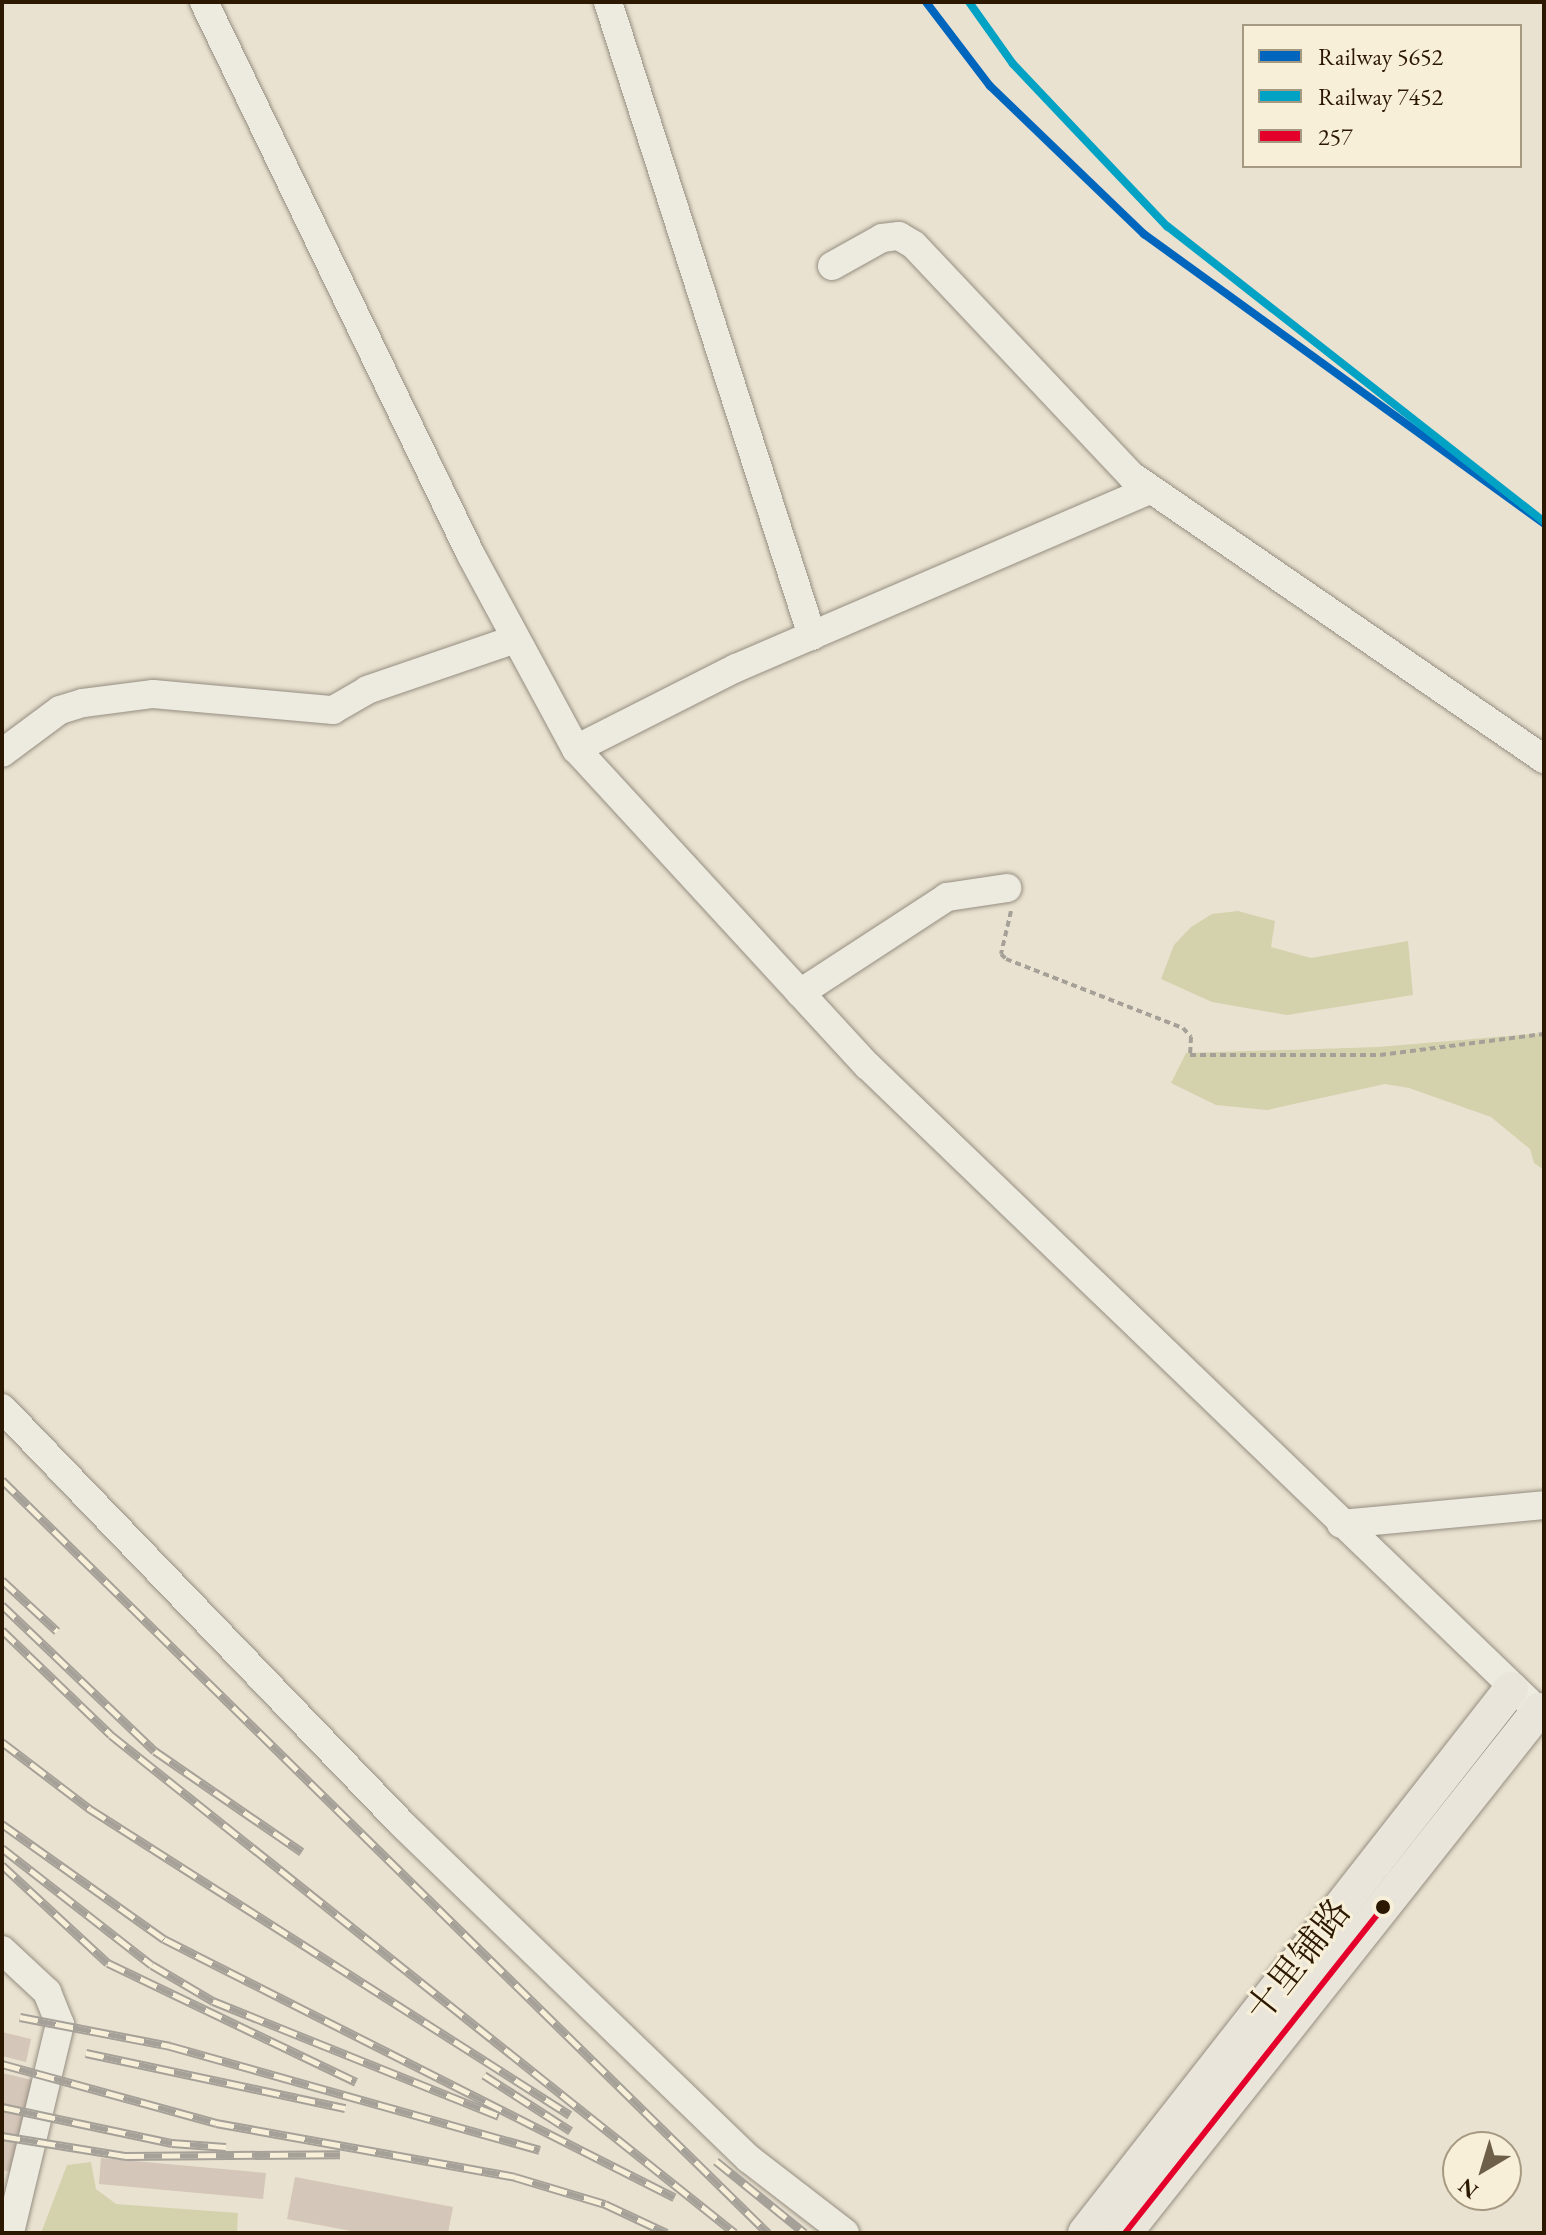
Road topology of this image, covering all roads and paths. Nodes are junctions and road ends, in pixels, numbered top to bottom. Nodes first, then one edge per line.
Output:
1 (204, 2) edge
2 (608, 2) edge
3 (832, 266) dead end
4 (1150, 490) junction
5 (812, 636) junction
6 (516, 639) junction
7 (576, 749) junction
8 (2, 753) edge
9 (1544, 759) edge
10 (1007, 888) joint
11 (800, 993) junction
12 (1544, 1034) edge
13 (2, 1408) edge
14 (1544, 1505) edge
15 (1341, 1524) junction
16 (1511, 1689) junction
17 (1539, 1710) joint
18 (1313, 1940) junction
19 (2, 1950) edge
20 (1340, 1961) junction
21 (10, 2233) edge
22 (845, 2233) edge
23 (1085, 2233) edge
24 (1125, 2233) edge

1 - 6 street
2 - 5 street
3 - 4 street
4 - 5 street
4 - 9 street
5 - 7 street
6 - 7 street
6 - 8 street
7 - 11 street
10 - 11 street
10 - 12 path
11 - 15 street
13 - 22 street
14 - 15 street
15 - 16 street
16 - 17 street
16 - 18 main road, 十里铺路
17 - 20 main road, 十里铺路
18 - 20 main road
18 - 23 main road, 十里铺路
19 - 21 street
20 - 24 main road, 十里铺路

